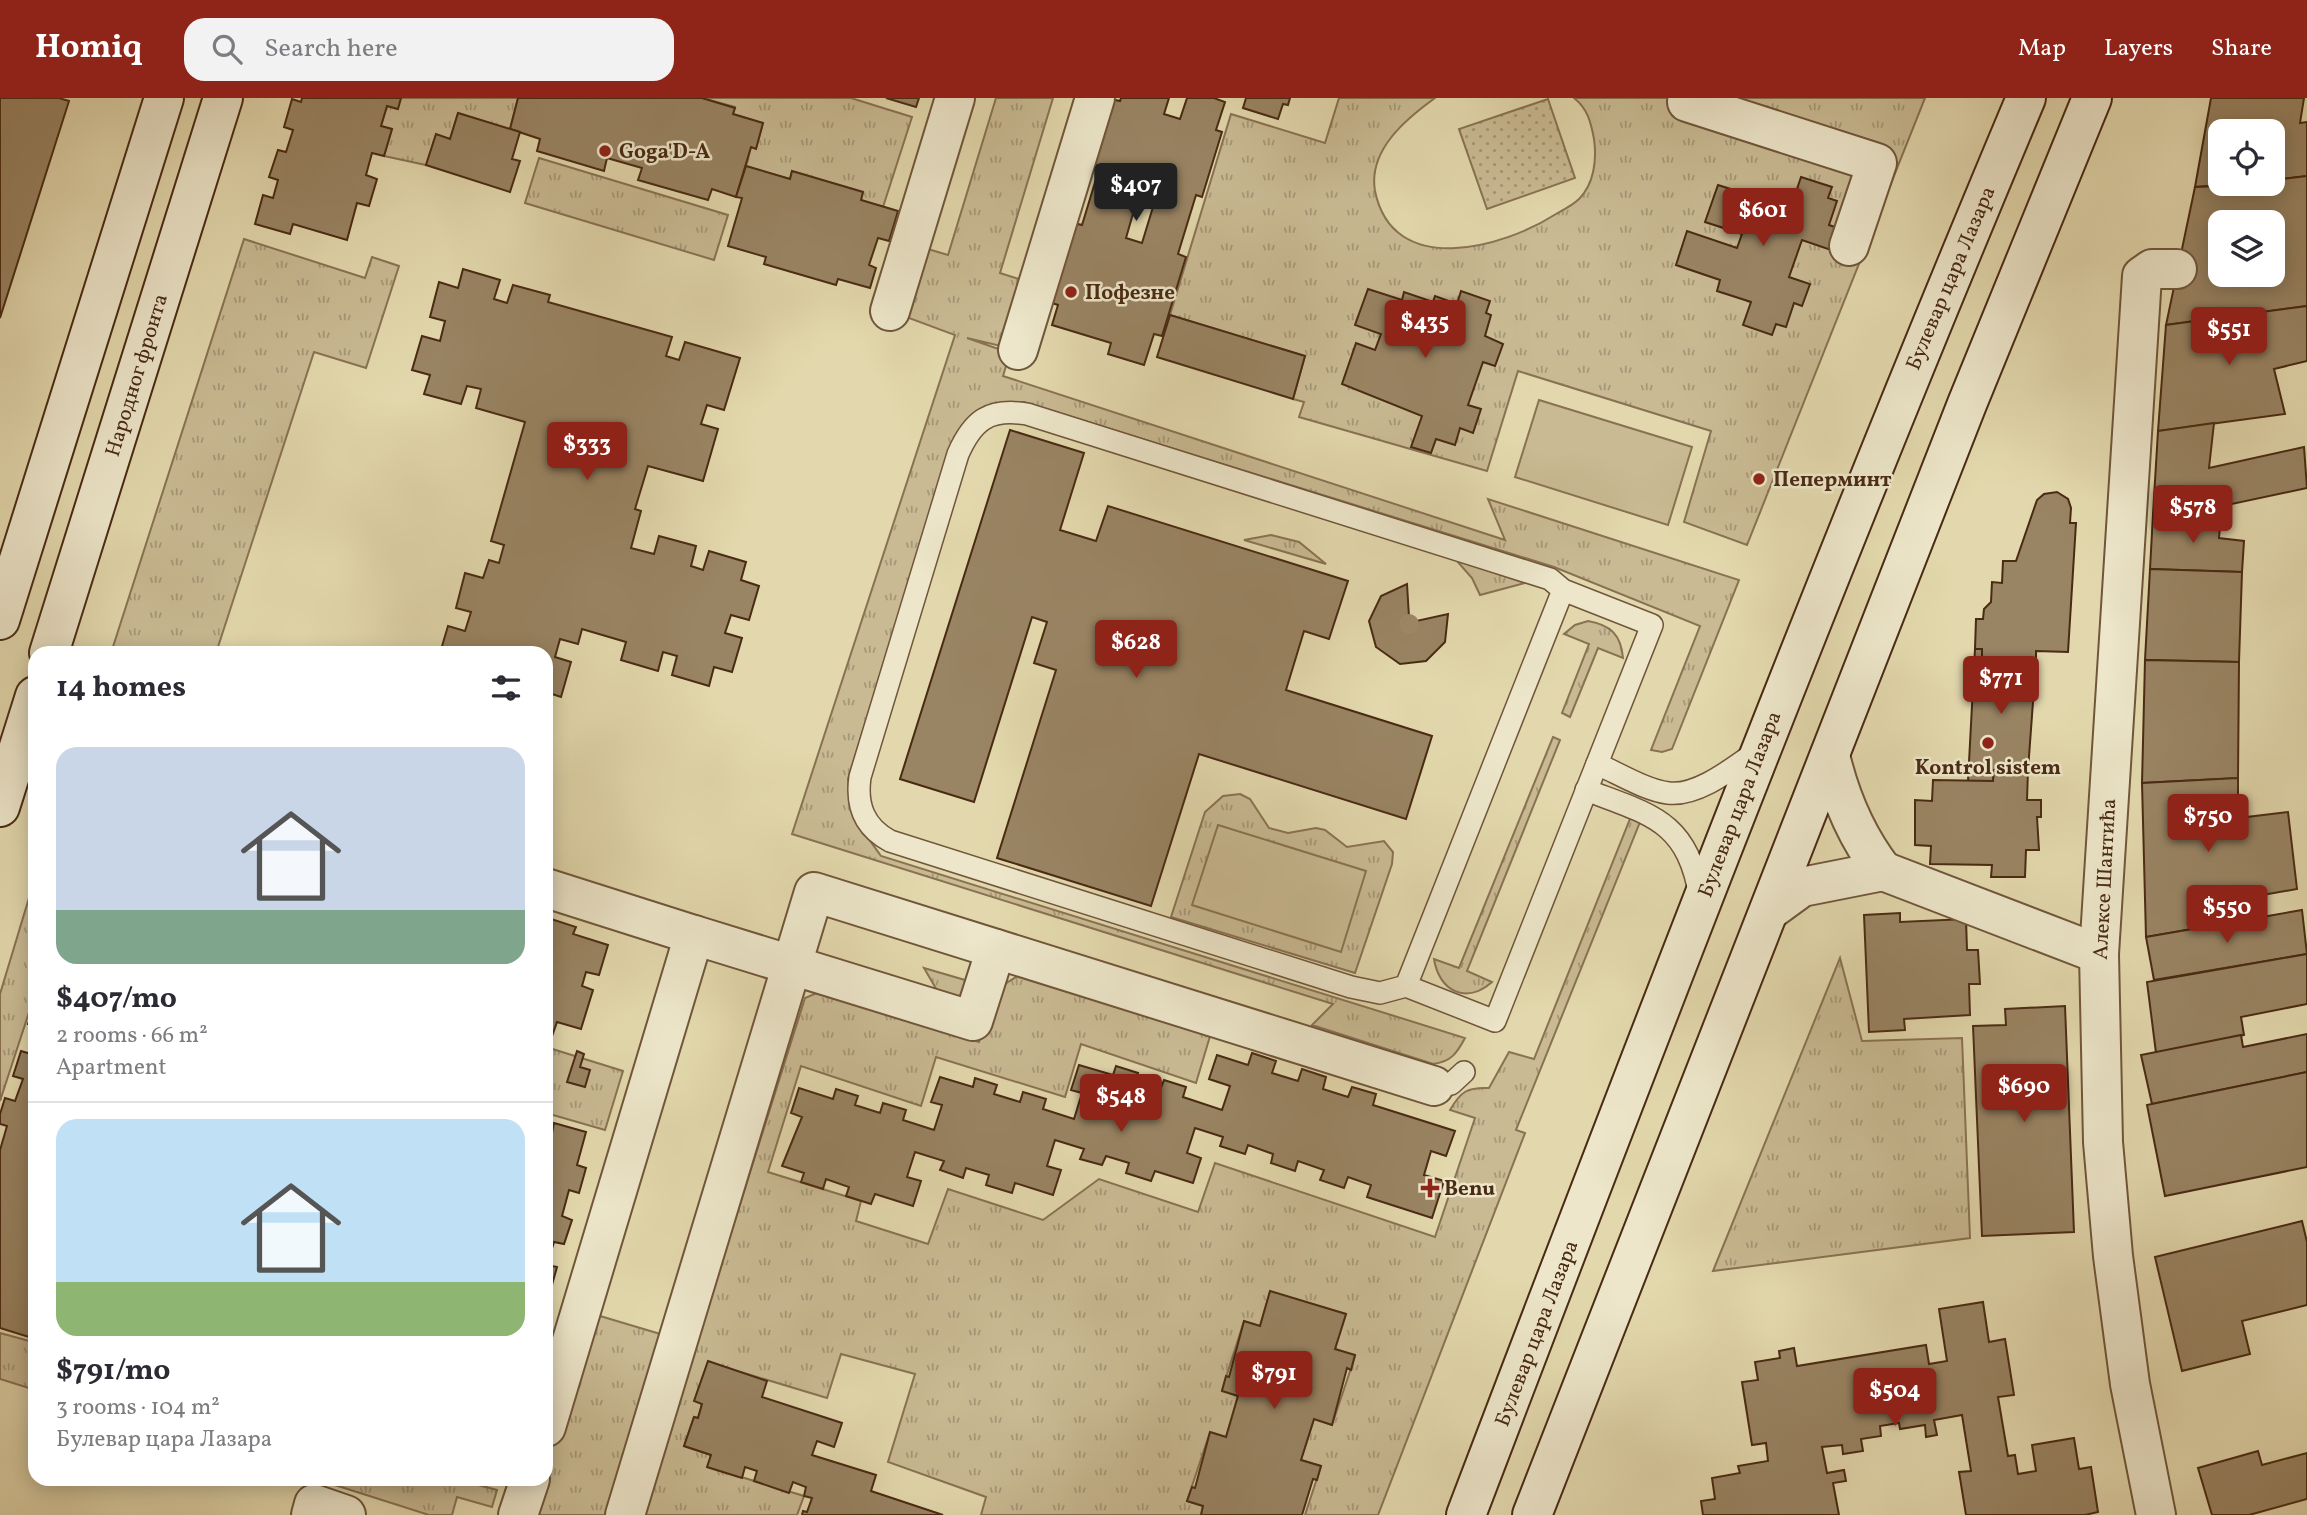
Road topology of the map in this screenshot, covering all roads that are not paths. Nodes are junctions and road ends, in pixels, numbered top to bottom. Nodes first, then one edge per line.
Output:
1 (164, 98) edge
2 (223, 98) edge
3 (956, 98) edge
4 (1095, 98) edge
5 (1688, 98) edge
6 (2026, 98) edge
7 (2092, 98) edge
8 (1849, 246) dead end
9 (2177, 269) dead end
10 (890, 311) dead end
11 (1018, 350) dead end
12 (1563, 590) junction
13 (0, 620) edge
14 (51, 646) edge
15 (28, 718) edge
16 (1760, 749) junction
17 (1830, 755) junction
18 (1597, 764) junction
19 (1586, 790) junction
20 (0, 807) edge
21 (1883, 871) junction
22 (553, 890) edge
23 (1700, 902) junction
24 (1769, 911) junction
25 (694, 934) junction
26 (996, 949) junction
27 (2099, 954) junction
28 (791, 965) junction
29 (1406, 986) junction
30 (1449, 1079) dead end
31 (553, 1404) edge
32 (528, 1486) edge
33 (311, 1515) edge
34 (346, 1515) edge
35 (518, 1515) edge
36 (625, 1515) edge
37 (1466, 1515) edge
38 (1532, 1515) edge
39 (2156, 1515) edge

1 - 13 street
2 - 14 street, Народног фронта
3 - 10 street
4 - 11 street
5 - 8 street
6 - 16 street, Булевар цара Лазара
7 - 17 street
9 - 27 street, Алексе Шантића
12 - 18 lane
12 - 29 lane
12 - 29 lane
15 - 20 street
16 - 18 lane
16 - 23 street, Булевар цара Лазара
17 - 21 street
17 - 24 street
18 - 19 lane
19 - 23 lane
19 - 29 lane
21 - 24 street
21 - 27 street
22 - 25 street
23 - 37 street, Булевар цара Лазара
24 - 38 street
25 - 28 street
25 - 31 street
26 - 28 street
26 - 28 street
26 - 30 street
27 - 39 street, Алексе Шантића
28 - 36 street
32 - 35 street
33 - 34 street

